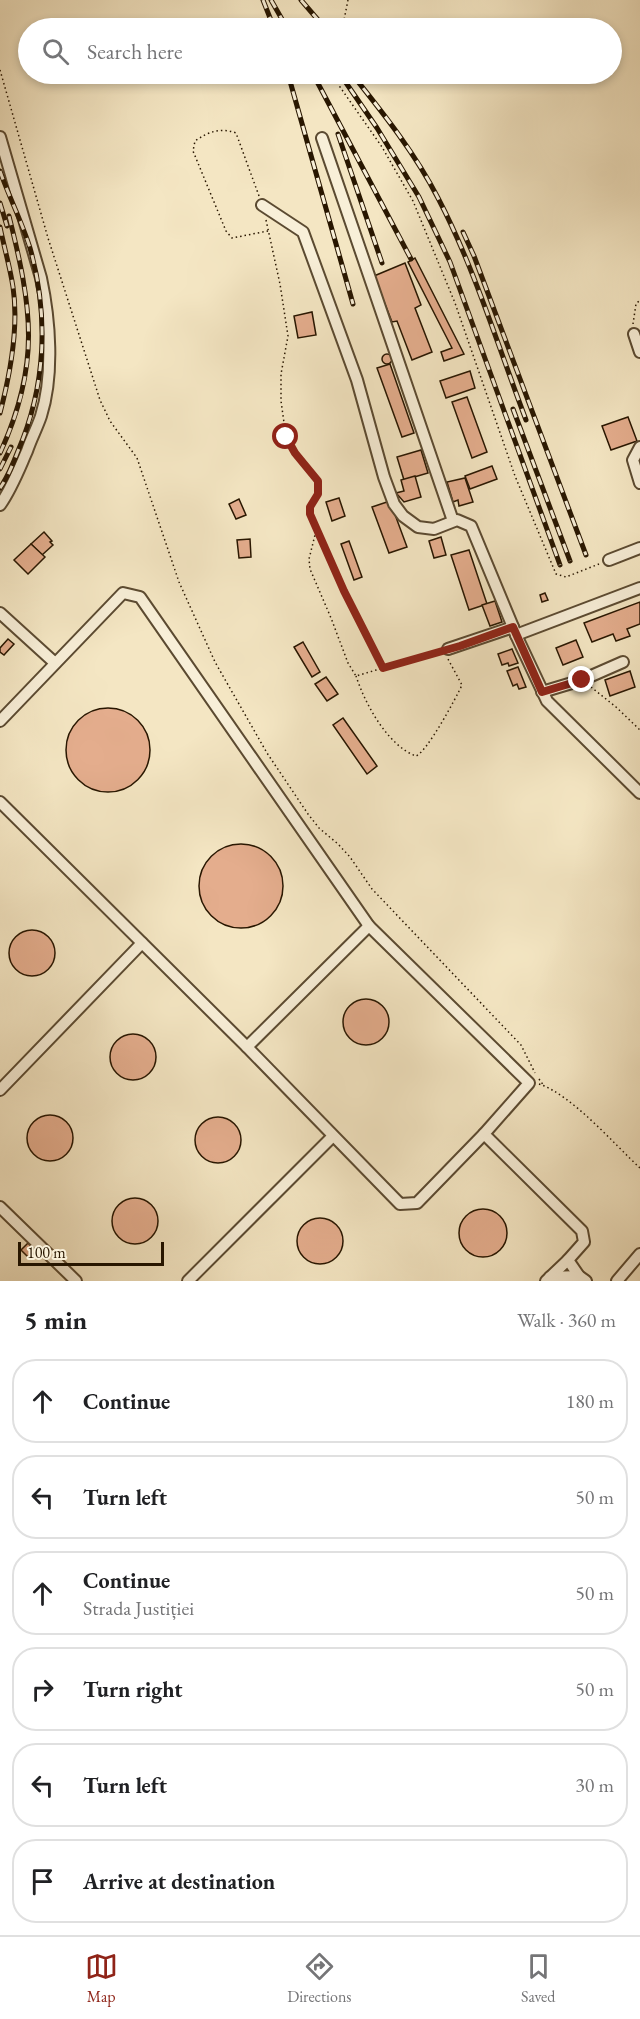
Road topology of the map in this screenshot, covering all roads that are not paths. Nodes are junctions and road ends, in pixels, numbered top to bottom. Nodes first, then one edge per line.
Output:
1 (0, 137) edge
2 (322, 138) dead end
3 (262, 205) road end
4 (634, 334) road end
5 (640, 352) edge
6 (640, 447) edge
7 (640, 483) edge
8 (0, 505) edge
9 (453, 521) junction
10 (640, 548) edge
11 (609, 560) road end
12 (640, 588) edge
13 (0, 613) edge
14 (515, 631) junction
15 (446, 650) road end
16 (623, 662) dead end
17 (55, 663) junction
18 (542, 692) junction
19 (0, 721) edge
20 (640, 793) edge
21 (0, 802) edge
22 (369, 926) junction
23 (142, 943) junction
24 (247, 1047) junction
25 (0, 1090) edge
26 (484, 1134) junction
27 (333, 1136) junction
28 (0, 1207) edge
29 (640, 1254) edge
30 (568, 1260) junction
31 (548, 1279) edge
32 (583, 1279) edge
33 (76, 1281) edge
34 (188, 1281) edge
35 (617, 1281) edge

1 - 8 street
2 - 9 street
3 - 9 street
4 - 5 street
6 - 7 street
9 - 14 street
10 - 11 street
12 - 14 street
13 - 17 street
14 - 15 street
14 - 18 street
16 - 18 street
17 - 19 street
17 - 22 street
18 - 20 street
21 - 23 street
22 - 24 street
22 - 26 street
23 - 24 street
23 - 25 street
24 - 27 street
26 - 27 street
26 - 30 street
27 - 34 street
28 - 33 street
29 - 35 street
30 - 31 street
30 - 32 street
31 - 32 street

